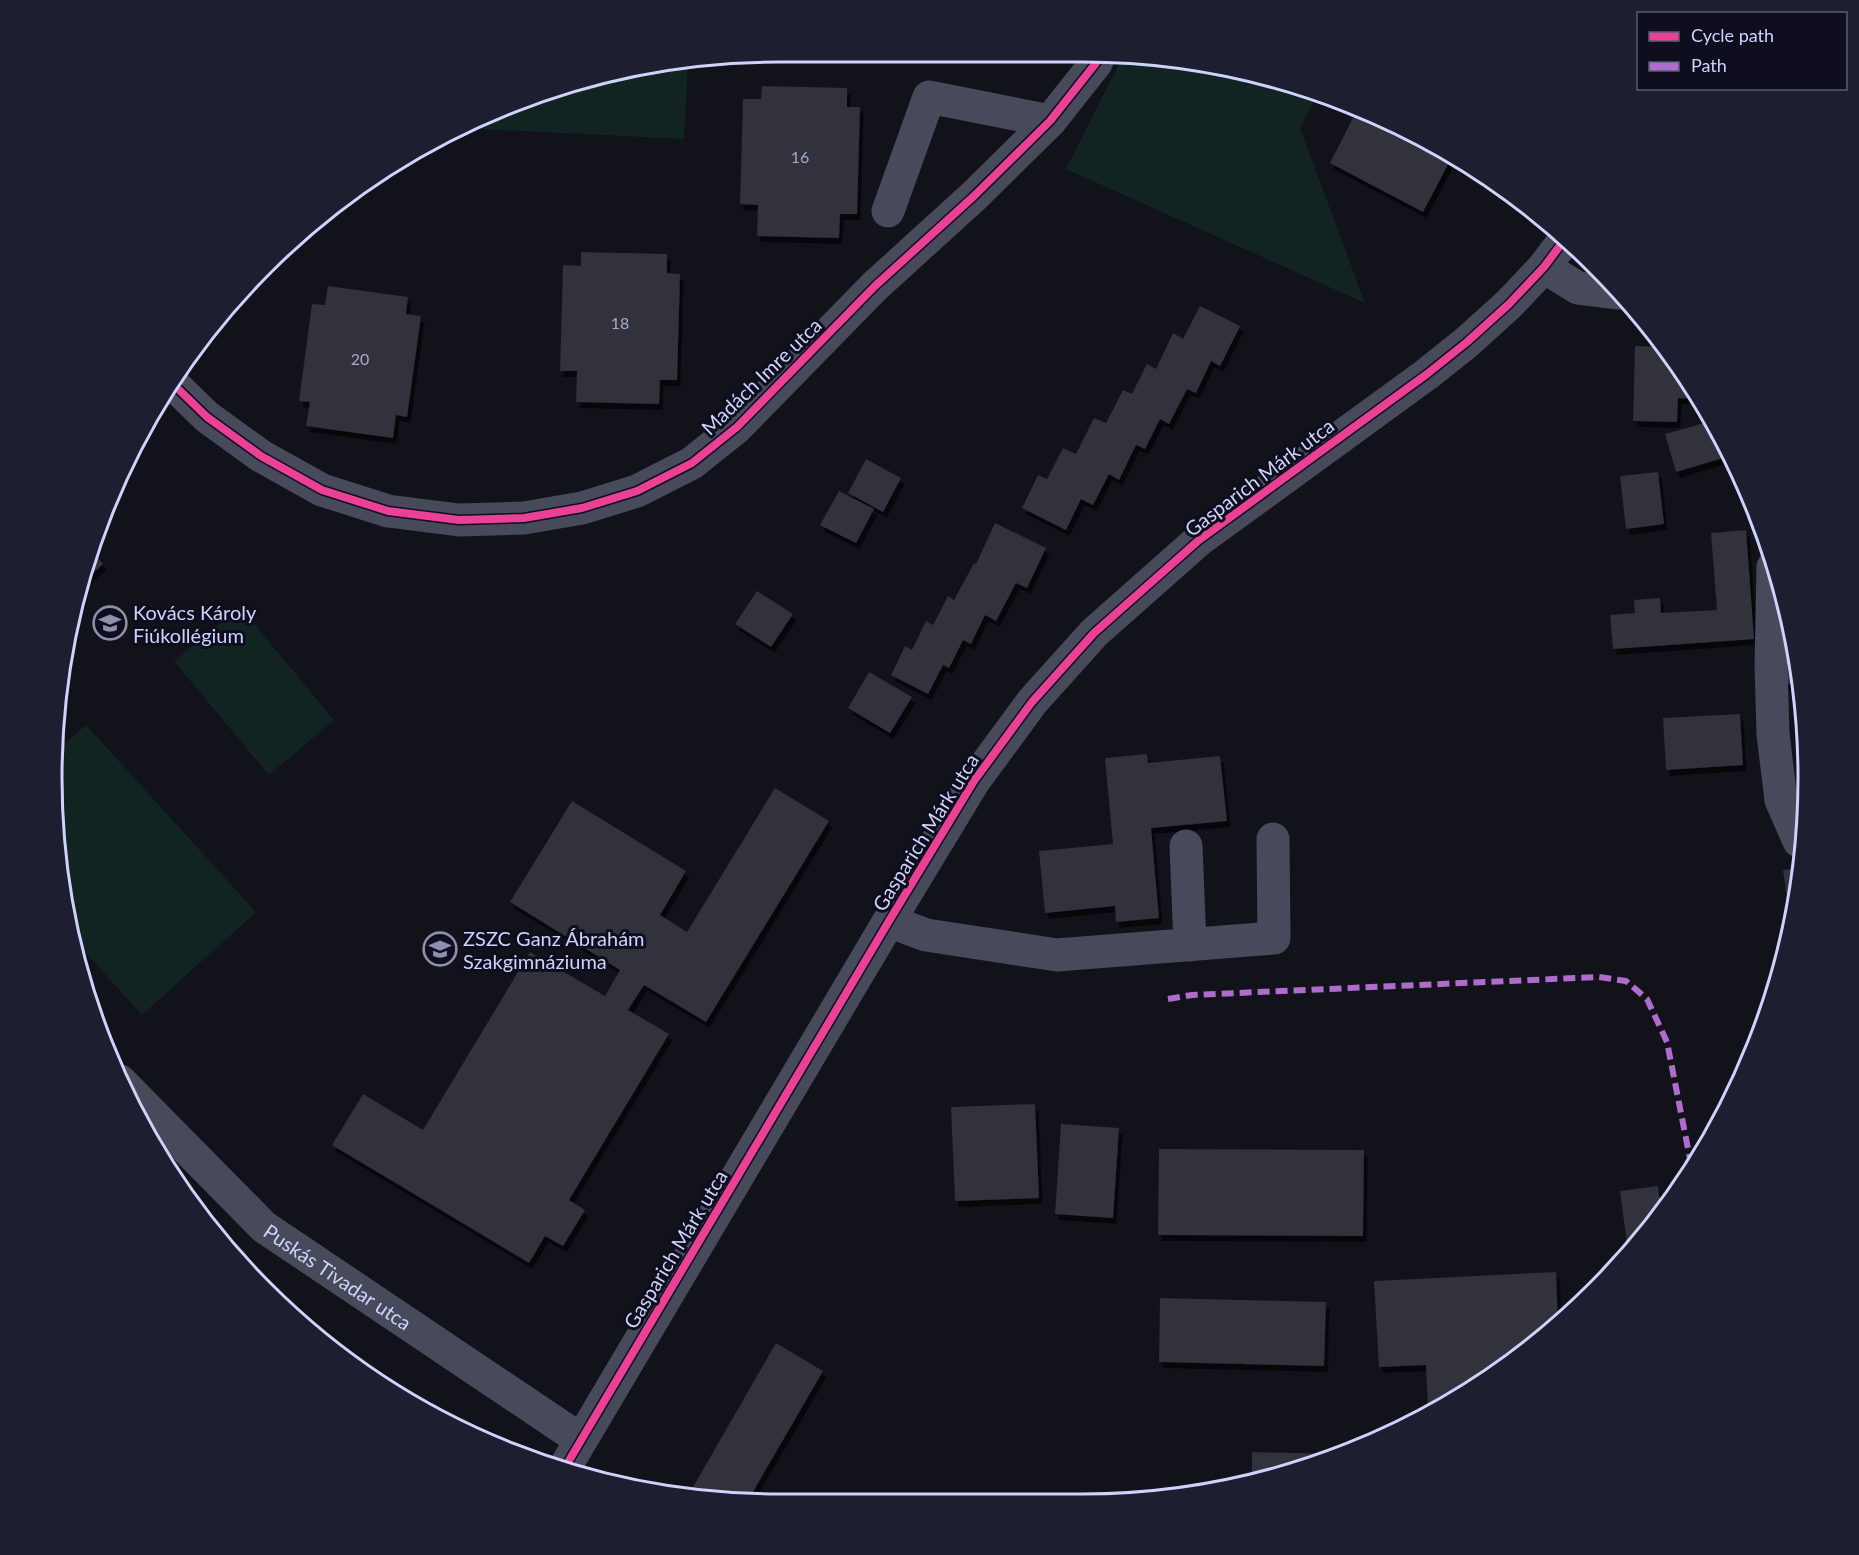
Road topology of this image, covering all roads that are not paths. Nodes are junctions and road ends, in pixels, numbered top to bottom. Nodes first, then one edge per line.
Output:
1 (1096, 62) edge
2 (1050, 121) junction
3 (888, 211) dead end
4 (1560, 245) edge
5 (1544, 267) junction
6 (1607, 292) edge
7 (177, 388) edge
8 (1773, 590) edge
9 (1795, 832) edge
10 (1273, 839) dead end
11 (1186, 846) dead end
12 (889, 921) junction
13 (1190, 945) junction
14 (137, 1099) edge
15 (581, 1440) junction
16 (568, 1462) edge

1 - 2 street, Madách Imre utca
2 - 3 street
2 - 7 street, Madách Imre utca
4 - 5 street, Gasparich Márk utca
5 - 6 street
5 - 12 street, Gasparich Márk utca
8 - 9 street
10 - 13 street
11 - 13 street
12 - 13 street
12 - 15 street, Gasparich Márk utca
14 - 15 street, Puskás Tivadar utca
15 - 16 street, Gasparich Márk utca

